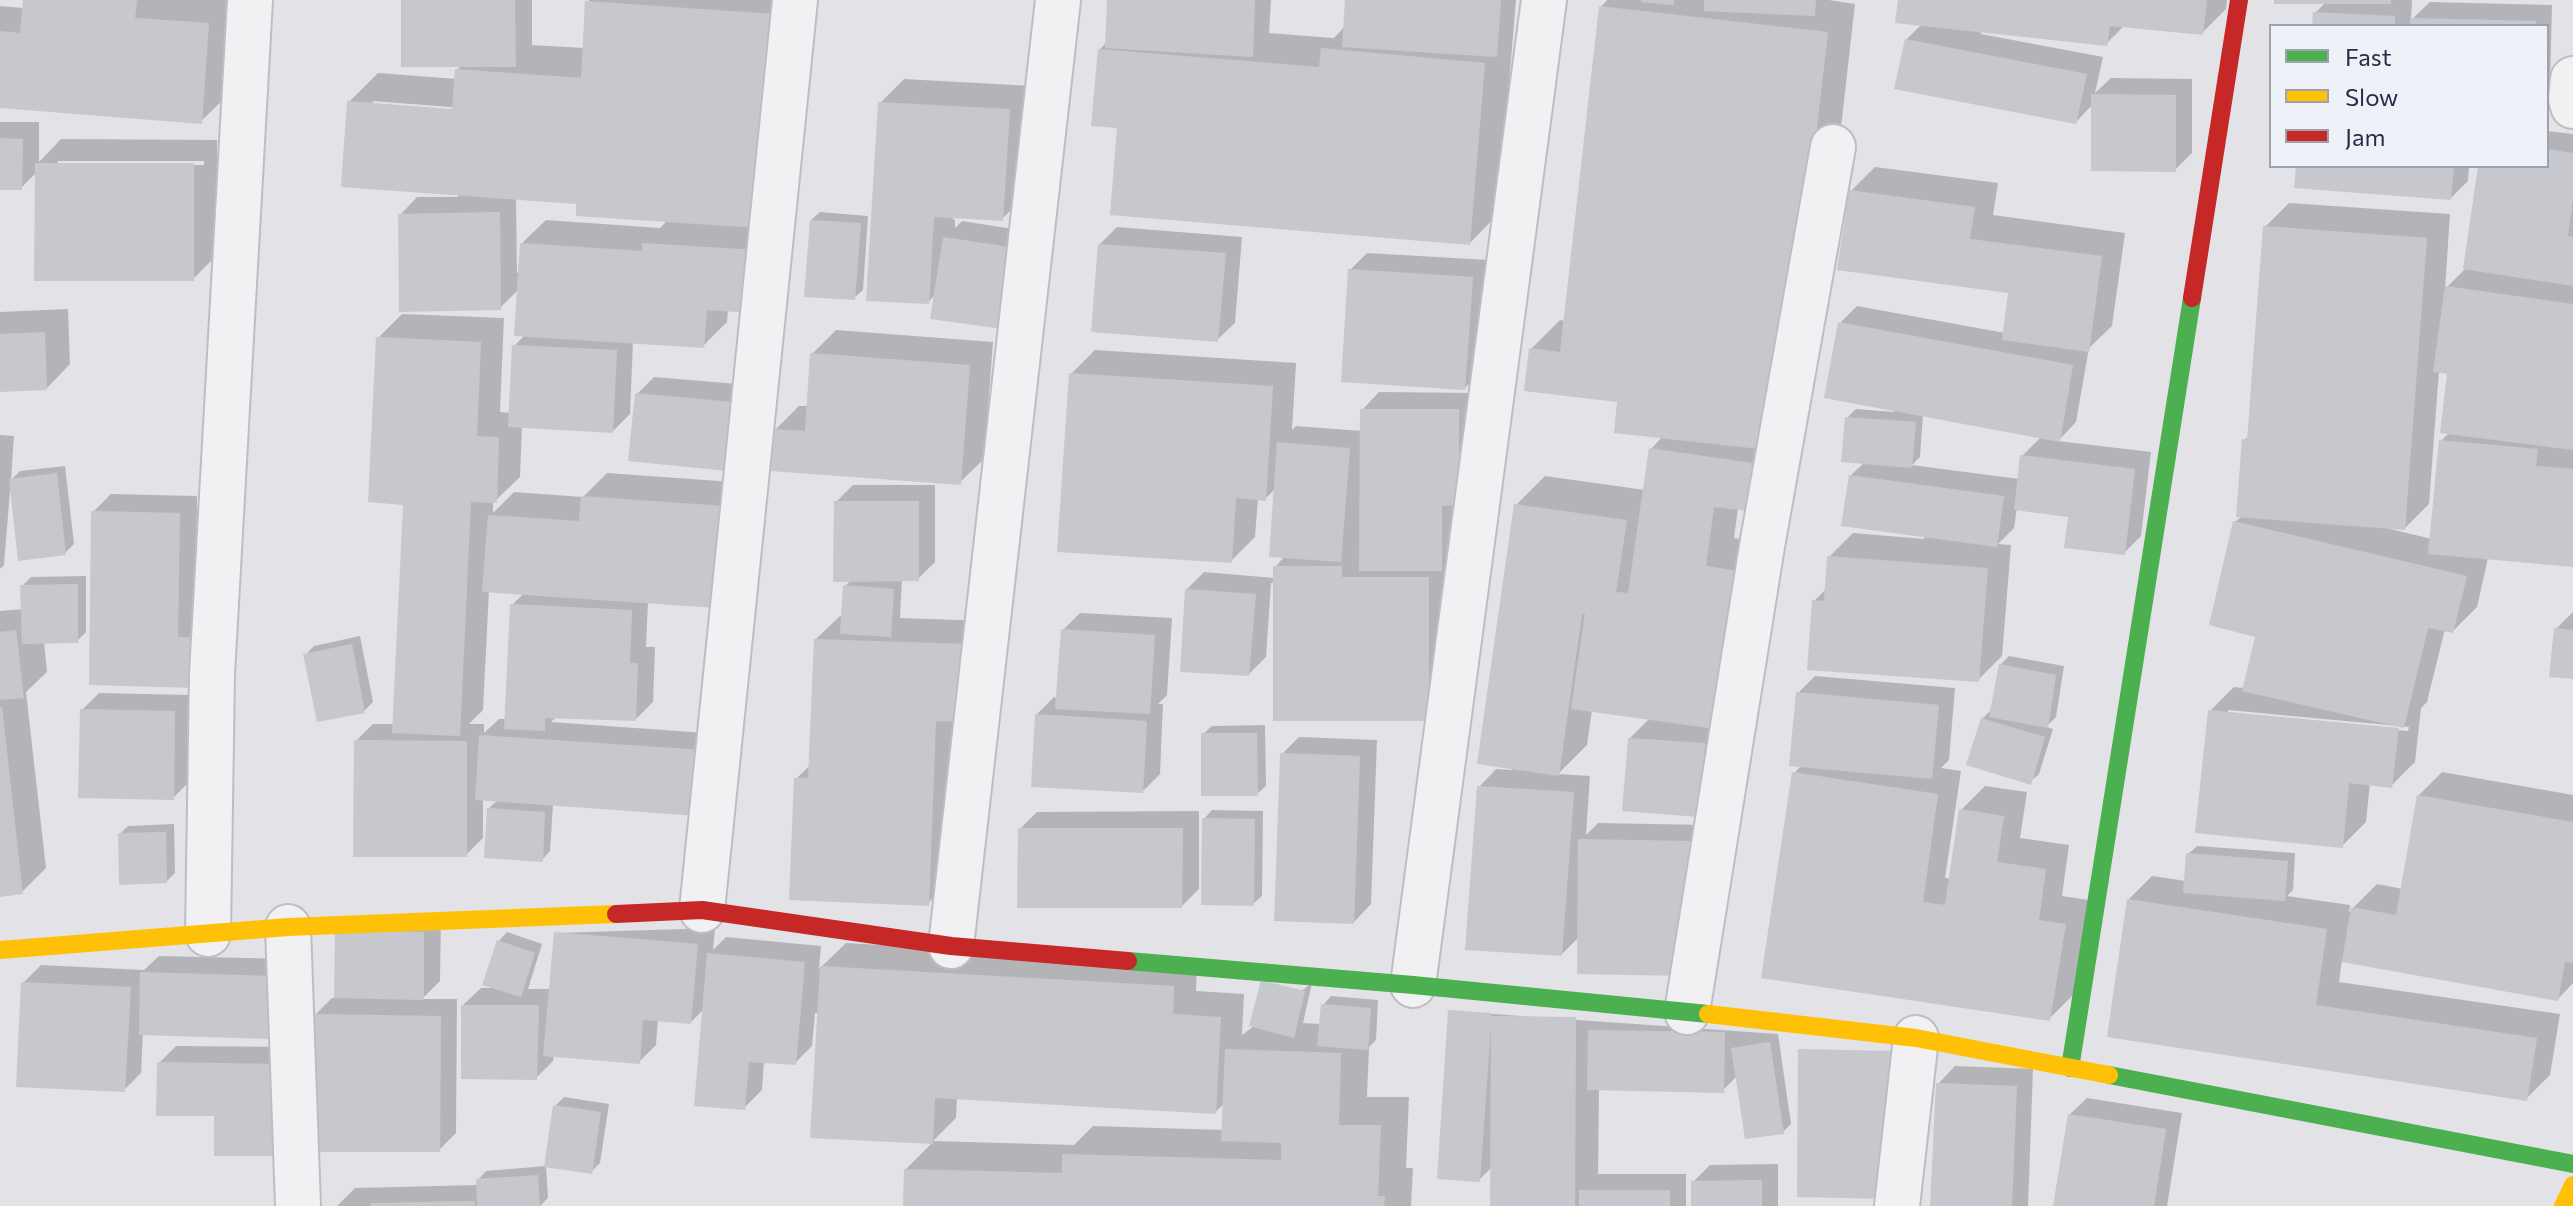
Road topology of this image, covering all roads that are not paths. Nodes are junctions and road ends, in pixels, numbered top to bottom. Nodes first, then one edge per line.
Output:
1 (250, 0) edge
2 (795, 0) edge
3 (1058, 0) edge
4 (1544, 0) edge
5 (2239, 0) edge
6 (2573, 79) edge
7 (2573, 106) edge
8 (1833, 147) dead end
9 (702, 910) junction
10 (288, 927) junction
11 (208, 934) junction
12 (951, 946) junction
13 (0, 950) edge
14 (1413, 985) junction
15 (1687, 1012) junction
16 (1916, 1038) junction
17 (2070, 1068) junction
18 (2573, 1164) edge
19 (2573, 1185) edge
20 (298, 1206) edge
21 (1897, 1206) edge
22 (2563, 1206) edge

1 - 11 street
2 - 9 street
3 - 12 street
4 - 14 street
5 - 17 main road
6 - 7 street
8 - 15 street
9 - 10 main road
9 - 12 main road
10 - 11 main road
10 - 20 street
11 - 13 main road
12 - 14 main road
14 - 15 main road
15 - 16 main road
16 - 17 main road
16 - 21 street
17 - 18 main road
19 - 22 main road

